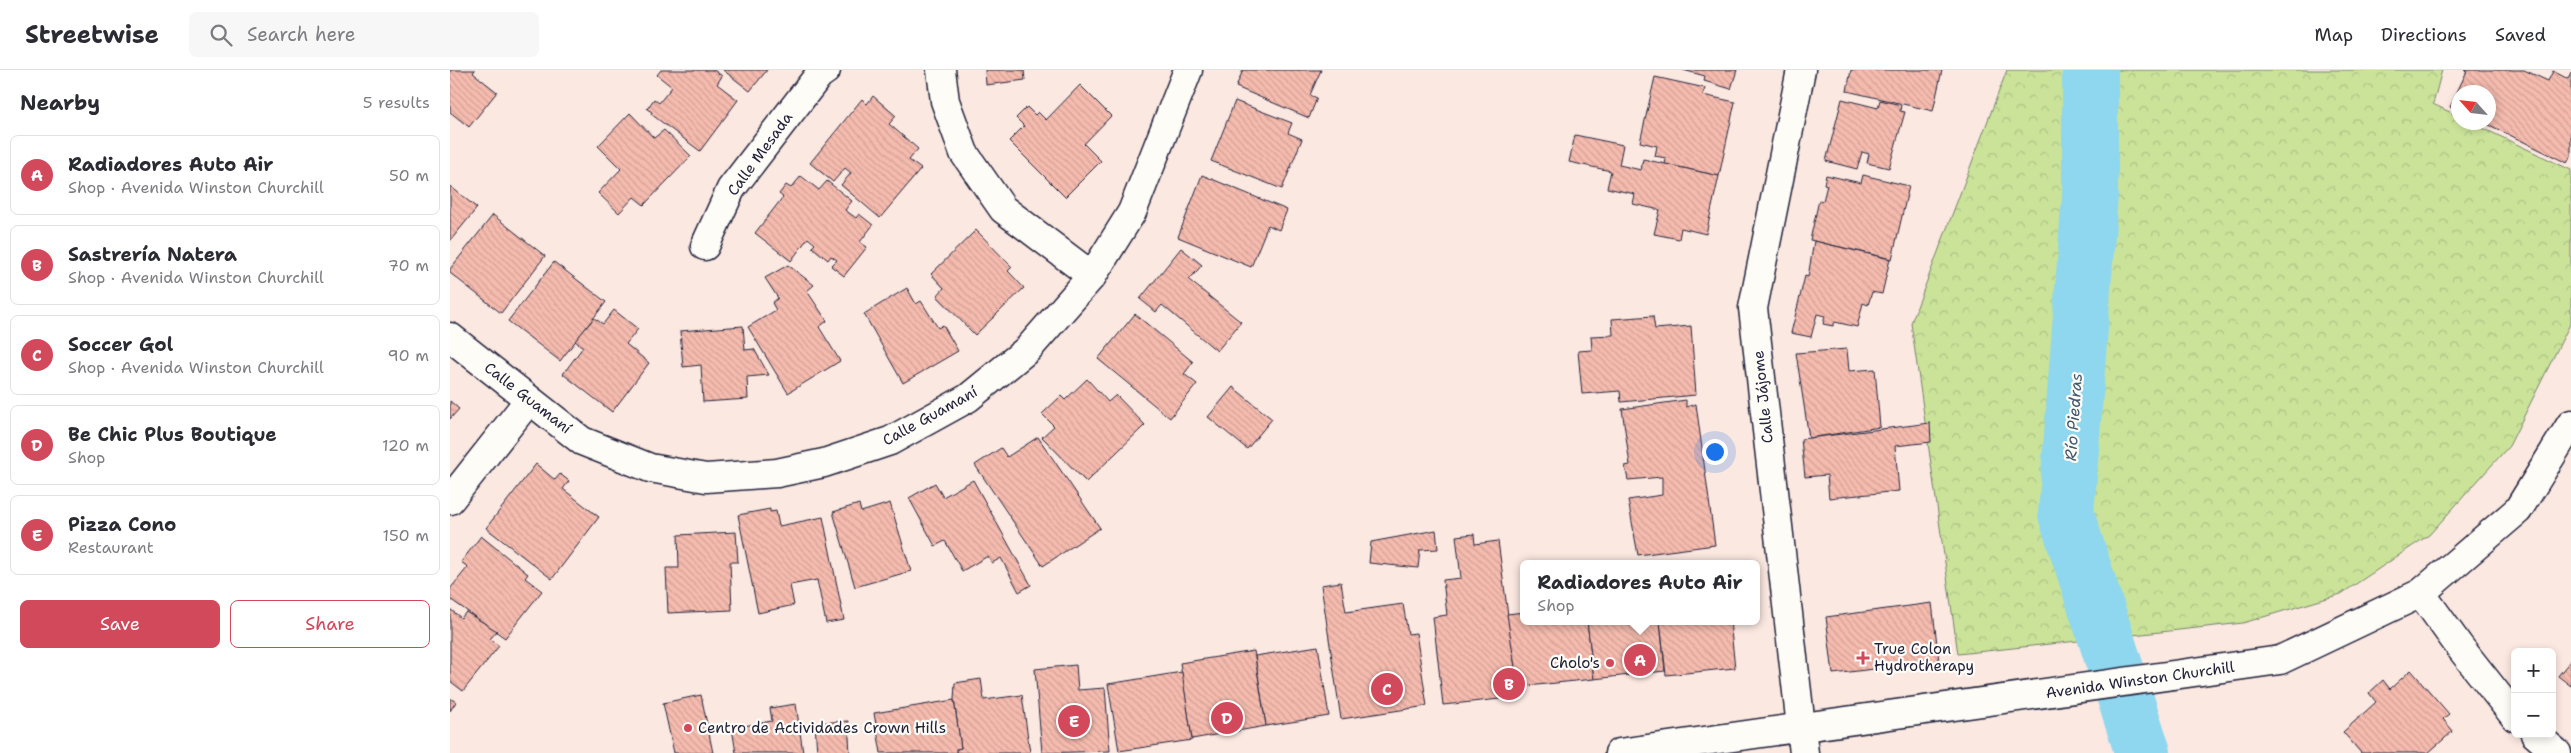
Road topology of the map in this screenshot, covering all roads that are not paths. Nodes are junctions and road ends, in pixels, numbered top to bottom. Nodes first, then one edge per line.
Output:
1 (826, 70) edge
2 (941, 70) edge
3 (1188, 70) edge
4 (1801, 70) edge
5 (705, 246) dead end
6 (1092, 276) junction
7 (450, 337) edge
8 (529, 400) junction
9 (2571, 424) edge
10 (450, 500) edge
11 (2421, 593) junction
12 (2511, 712) edge
13 (2540, 738) edge
14 (1802, 740) edge
15 (1620, 753) edge
16 (2557, 753) edge

1 - 5 street, Calle Mesada
2 - 6 street
3 - 6 street, Calle Guamaní
4 - 14 street, Calle Jájome
6 - 8 street, Calle Guamaní
7 - 8 street, Calle Guamaní
8 - 10 street
9 - 11 street, Avenida Winston Churchill
11 - 12 street
11 - 14 street, Avenida Winston Churchill
13 - 16 street
14 - 15 street, Avenida Winston Churchill

